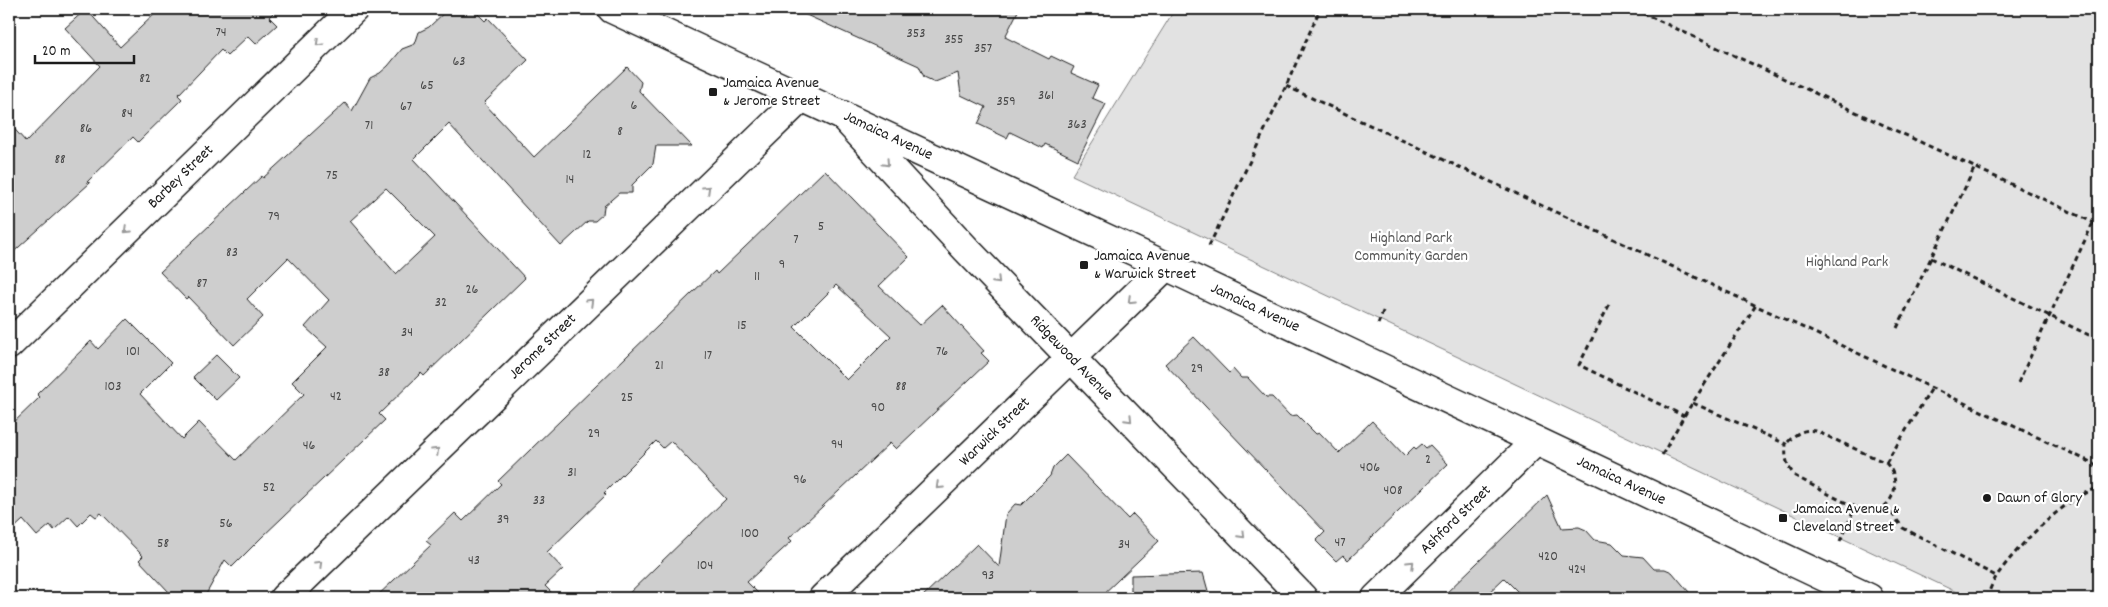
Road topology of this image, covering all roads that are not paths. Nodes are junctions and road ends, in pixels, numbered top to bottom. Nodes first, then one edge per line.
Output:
1 (354, 9) edge
2 (612, 9) edge
3 (802, 97) junction
4 (841, 114) junction
5 (1166, 266) junction
6 (9, 345) edge
7 (1071, 358) junction
8 (1536, 441) junction
9 (284, 598) edge
10 (823, 598) edge
11 (1303, 598) edge
12 (1376, 598) edge
13 (1869, 598) edge

1 -> 6 street, Barbey Street
2 - 3 street, Jamaica Avenue
3 - 4 street, Jamaica Avenue
9 -> 3 street, Jerome Street
4 - 5 street, Jamaica Avenue
4 -> 7 street, Ridgewood Avenue
5 -> 7 street, Warwick Street
5 - 8 street, Jamaica Avenue
7 -> 10 street, Warwick Street
7 -> 11 street, Ridgewood Avenue
12 -> 8 street, Ashford Street
8 - 13 street, Jamaica Avenue

